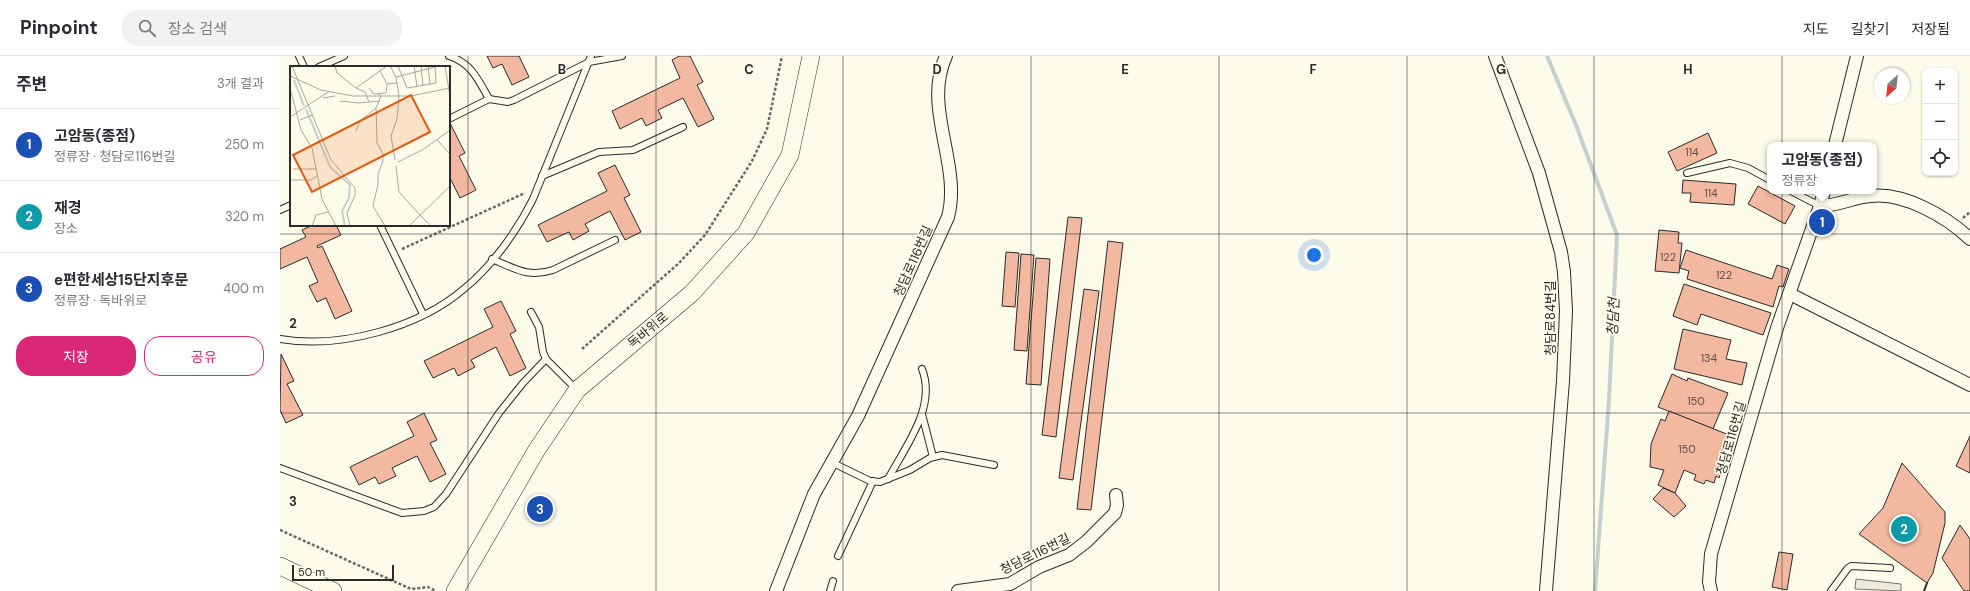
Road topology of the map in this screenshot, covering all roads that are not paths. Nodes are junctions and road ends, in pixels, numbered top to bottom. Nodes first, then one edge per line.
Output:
1 (299, 56) edge
2 (344, 56) edge
3 (449, 56) edge
4 (622, 56) edge
5 (811, 56) edge
6 (946, 56) edge
7 (1494, 56) edge
8 (1857, 56) edge
9 (590, 59) edge
10 (304, 66) edge
11 (321, 66) edge
12 (489, 99) junction
13 (450, 118) edge
14 (683, 127) dead end
15 (1836, 142) edge
16 (1687, 173) dead end
17 (542, 176) junction
18 (1767, 178) edge
19 (1797, 194) edge
20 (1823, 194) edge
21 (290, 205) edge
22 (1820, 206) junction
23 (280, 210) edge
24 (381, 226) edge
25 (1970, 239) edge
26 (615, 240) dead end
27 (492, 259) junction
28 (1790, 294) junction
29 (531, 312) dead end
30 (423, 314) junction
31 (280, 340) edge
32 (546, 358) junction
33 (922, 369) dead end
34 (1970, 385) edge
35 (577, 390) junction
36 (922, 414) junction
37 (933, 456) junction
38 (831, 462) junction
39 (994, 464) dead end
40 (280, 468) edge
41 (888, 480) junction
42 (873, 482) junction
43 (1116, 495) dead end
44 (838, 556) dead end
45 (280, 566) edge
46 (1890, 568) dead end
47 (834, 581) dead end
48 (333, 591) edge
49 (455, 591) edge
50 (776, 591) edge
51 (830, 591) edge
52 (958, 591) edge
53 (1546, 591) edge
54 (1711, 591) edge
55 (1831, 591) edge

1 - 10 lane
2 - 11 lane
3 - 12 lane
4 - 9 lane
5 - 35 main road, 독바위로
6 - 38 street, 청담로116번길
7 - 53 street, 청담로84번길
8 - 15 street
9 - 12 lane
9 - 17 lane
12 - 13 lane
14 - 17 lane
16 - 18 lane
17 - 27 lane
19 - 22 lane
20 - 22 street
21 - 23 lane
22 - 25 street
22 - 28 street, 청담로116번길
24 - 30 lane
26 - 27 lane
27 - 30 lane
28 - 34 street
28 - 54 street, 청담로116번길
29 - 32 lane
30 - 31 lane
32 - 35 lane
32 - 40 lane
33 - 36 lane
35 - 49 main road, 독바위로
36 - 37 lane
36 - 41 lane
37 - 39 lane
37 - 41 lane
38 - 42 lane
38 - 50 street, 청담로116번길
41 - 42 lane
42 - 44 lane
43 - 52 street, 청담로116번길
45 - 48 main road
46 - 55 lane
47 - 51 lane

